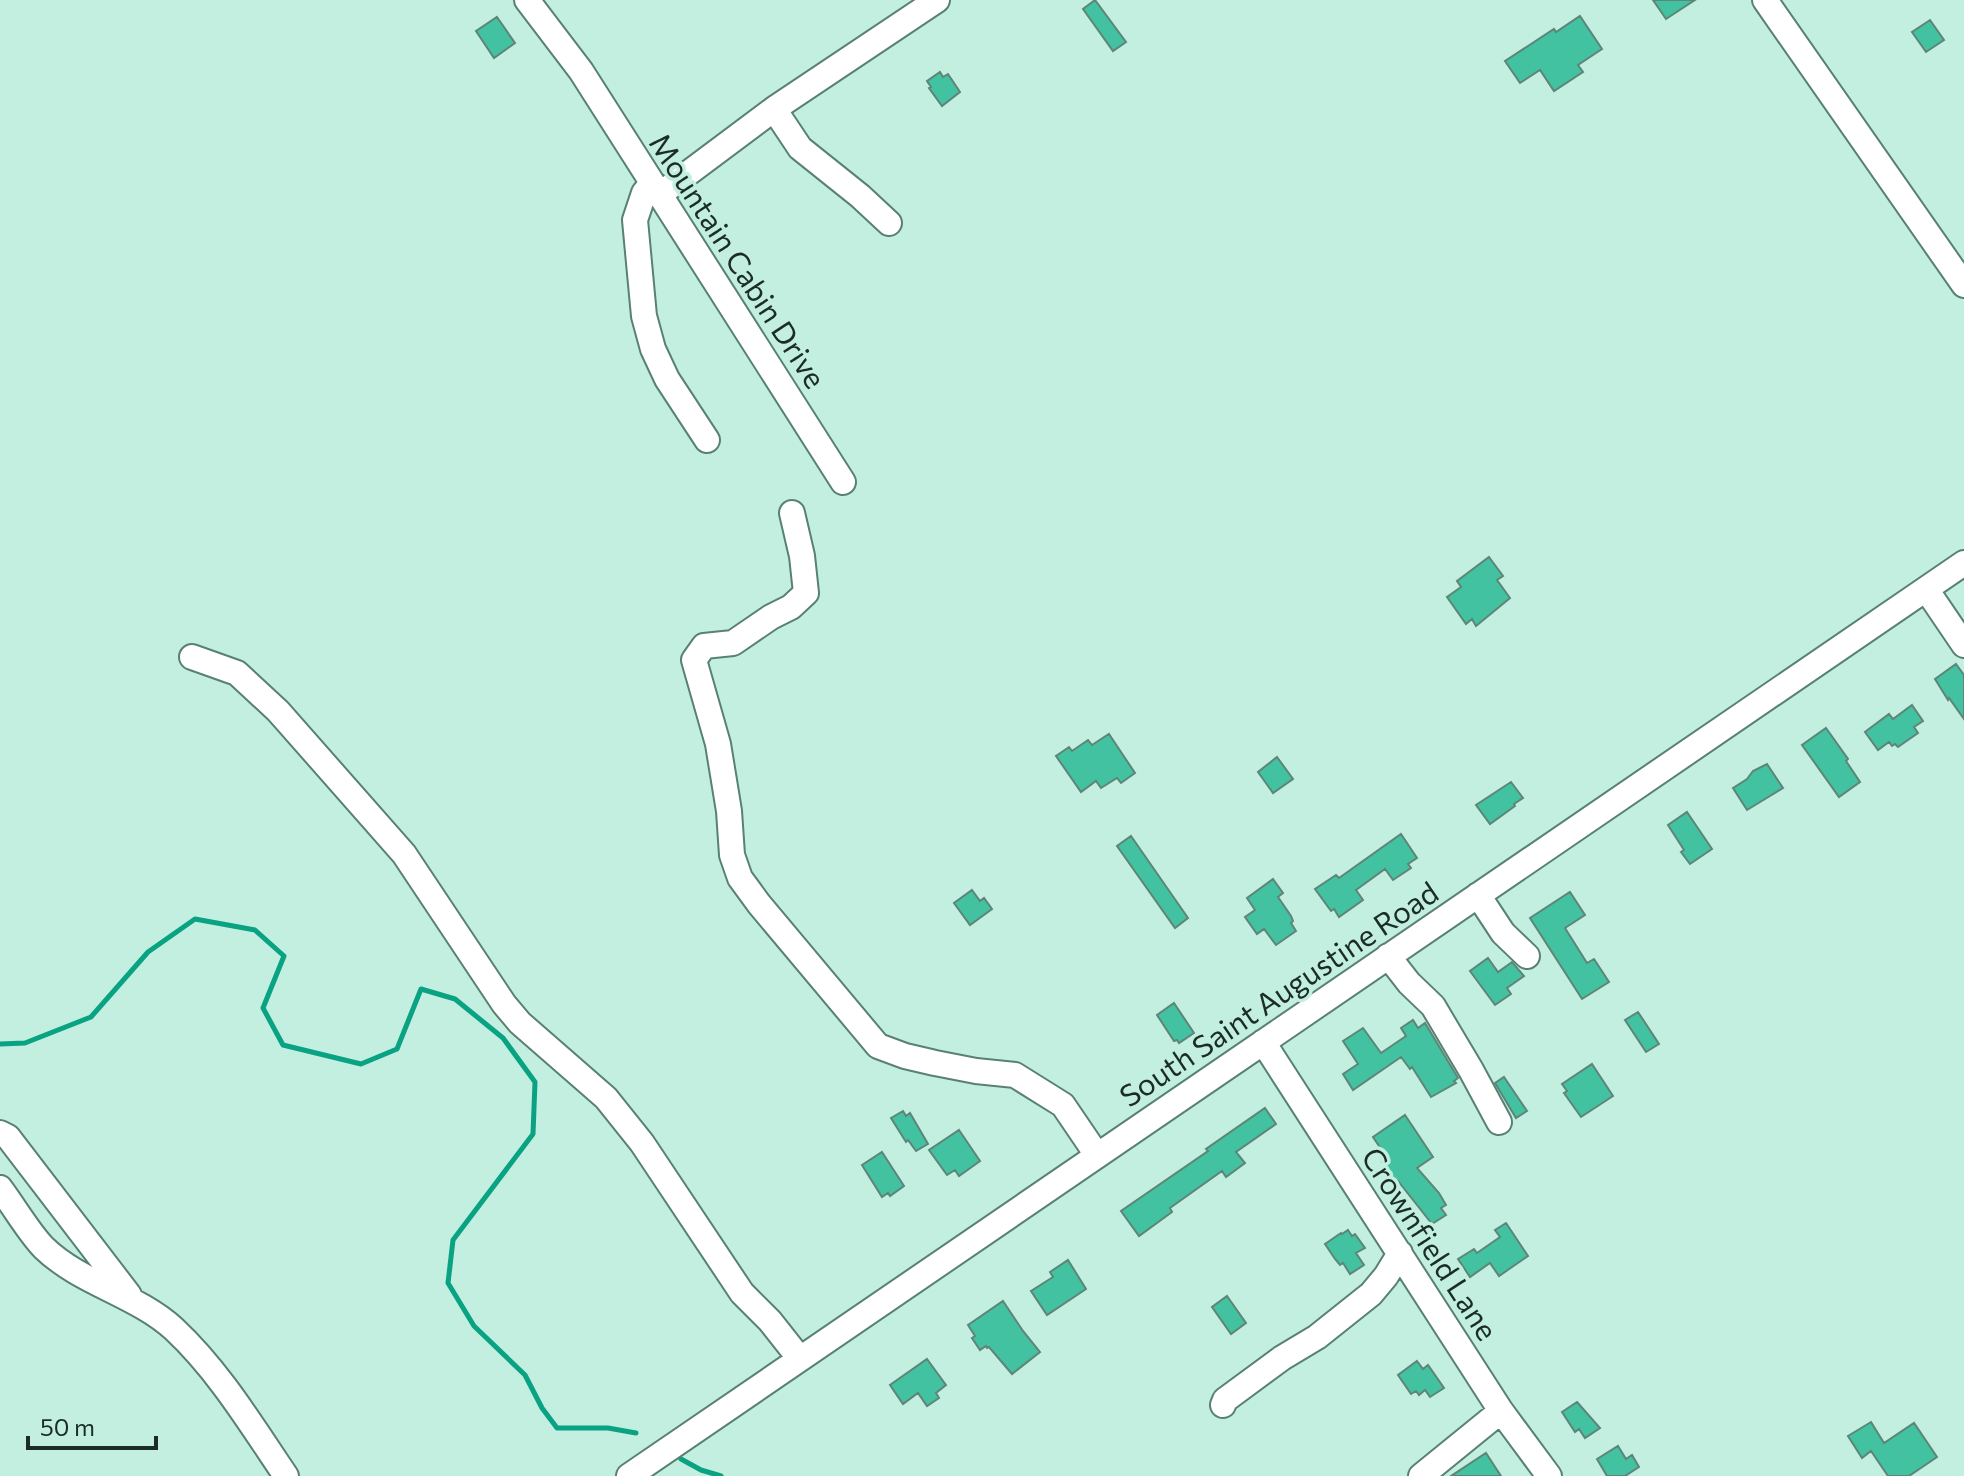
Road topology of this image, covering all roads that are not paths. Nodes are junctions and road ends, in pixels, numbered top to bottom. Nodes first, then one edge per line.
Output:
1 (527, 0) edge
2 (937, 0) edge
3 (1765, 0) edge
4 (774, 109) junction
5 (655, 189) junction
6 (889, 223) dead end
7 (1964, 285) edge
8 (707, 440) dead end
9 (843, 482) dead end
10 (792, 513) dead end
11 (1964, 563) edge
12 (1926, 589) junction
13 (1964, 645) edge
14 (192, 657) dead end
15 (1478, 895) junction
16 (1388, 956) junction
17 (1527, 956) dead end
18 (1263, 1042) junction
19 (1499, 1122) dead end
20 (0, 1133) edge
21 (1097, 1155) junction
22 (0, 1188) edge
23 (1400, 1253) junction
24 (136, 1303) junction
25 (800, 1359) junction
26 (1223, 1405) dead end
27 (1501, 1411) junction
28 (286, 1476) edge
29 (629, 1476) edge
30 (1421, 1476) edge
31 (1549, 1476) edge

1 - 5 street, Mountain Cabin Drive
2 - 4 street
3 - 7 street
4 - 5 street
4 - 6 street
5 - 8 street
5 - 9 street, Mountain Cabin Drive
10 - 21 street
11 - 12 street, South Saint Augustine Road
12 - 13 street
12 - 15 street, South Saint Augustine Road
14 - 25 street
15 - 16 street, South Saint Augustine Road
15 - 17 street
16 - 18 street, South Saint Augustine Road
16 - 19 street
18 - 21 street, South Saint Augustine Road
18 - 23 street, Crownfield Lane
20 - 24 street
21 - 25 street, South Saint Augustine Road
22 - 24 street
23 - 26 street
23 - 27 street, Crownfield Lane
24 - 28 street
25 - 29 street, South Saint Augustine Road
27 - 30 street
27 - 31 street, Crownfield Lane

